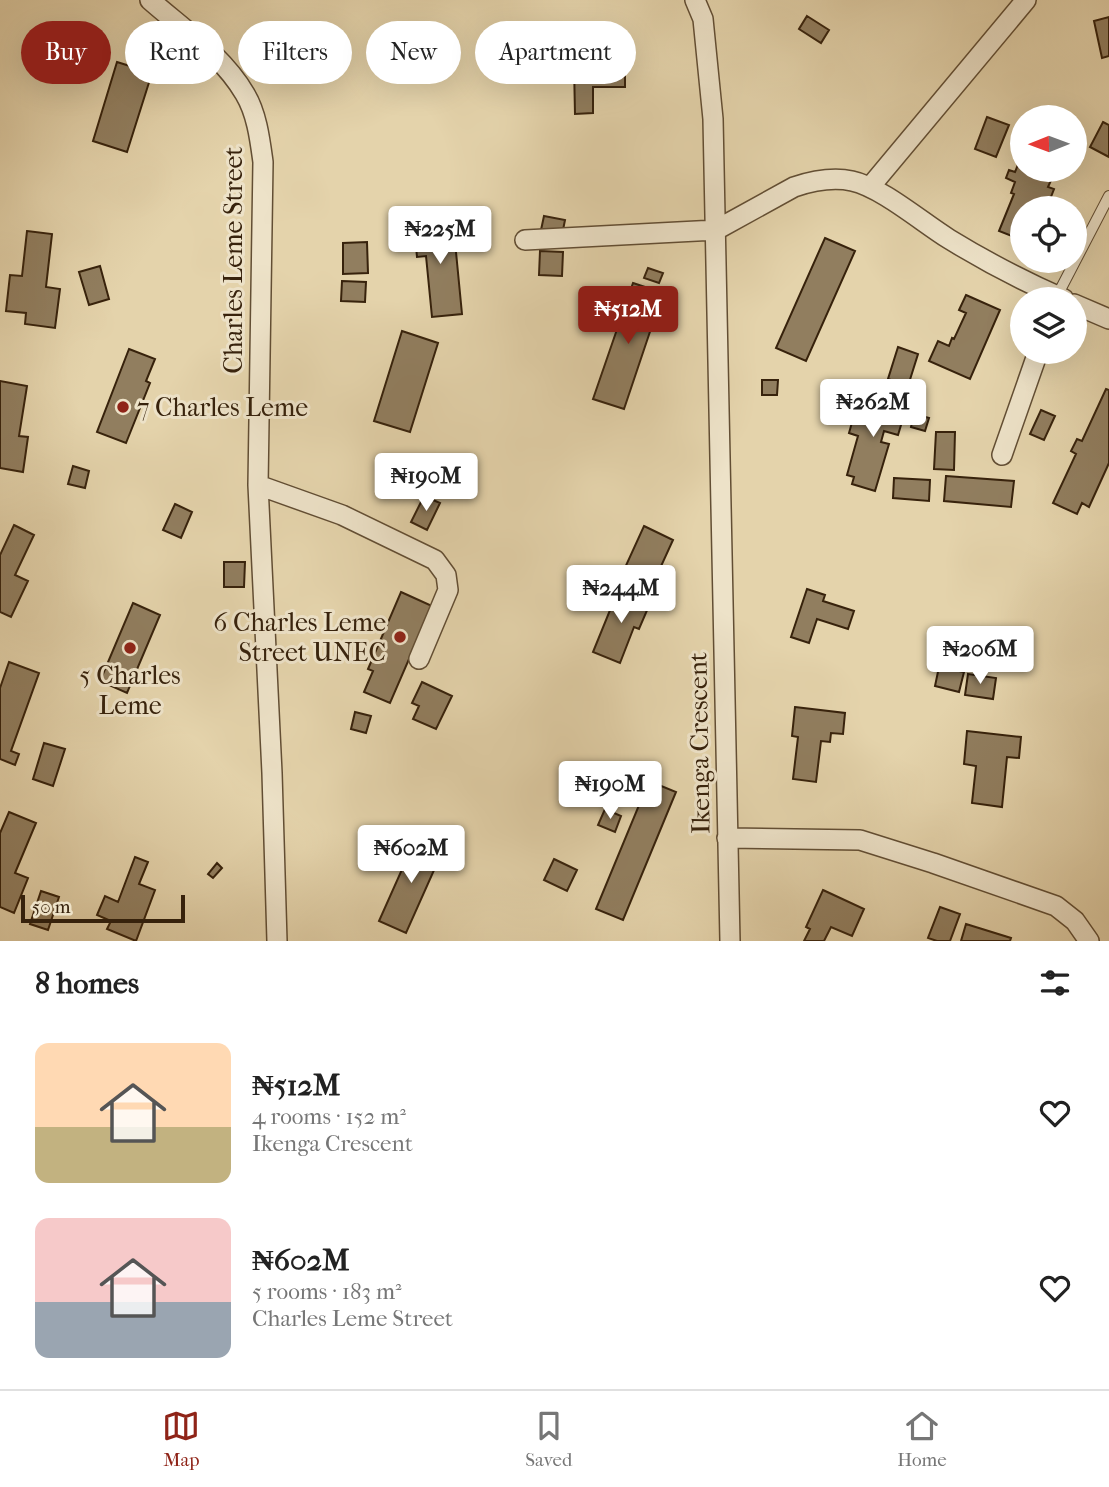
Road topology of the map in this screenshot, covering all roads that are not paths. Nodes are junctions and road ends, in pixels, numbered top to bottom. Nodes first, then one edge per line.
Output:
1 (150, 0) edge
2 (695, 0) edge
3 (1026, 0) edge
4 (870, 187) junction
5 (1109, 196) edge
6 (716, 230) junction
7 (525, 240) dead end
8 (1039, 287) edge
9 (1069, 287) edge
10 (1087, 310) edge
11 (1109, 319) edge
12 (1034, 364) edge
13 (1002, 455) dead end
14 (258, 485) junction
15 (419, 659) dead end
16 (727, 838) junction
17 (277, 941) edge
18 (730, 941) edge
19 (1089, 941) edge

1 - 14 street, Charles Leme Street
2 - 6 street, Ikenga Crescent
3 - 4 street
4 - 6 street
4 - 8 street
5 - 9 lane
6 - 7 street
6 - 16 street, Ikenga Crescent
10 - 11 street
12 - 13 street
14 - 15 street
14 - 17 street, Charles Leme Street
16 - 18 street, Ikenga Crescent
16 - 19 street

